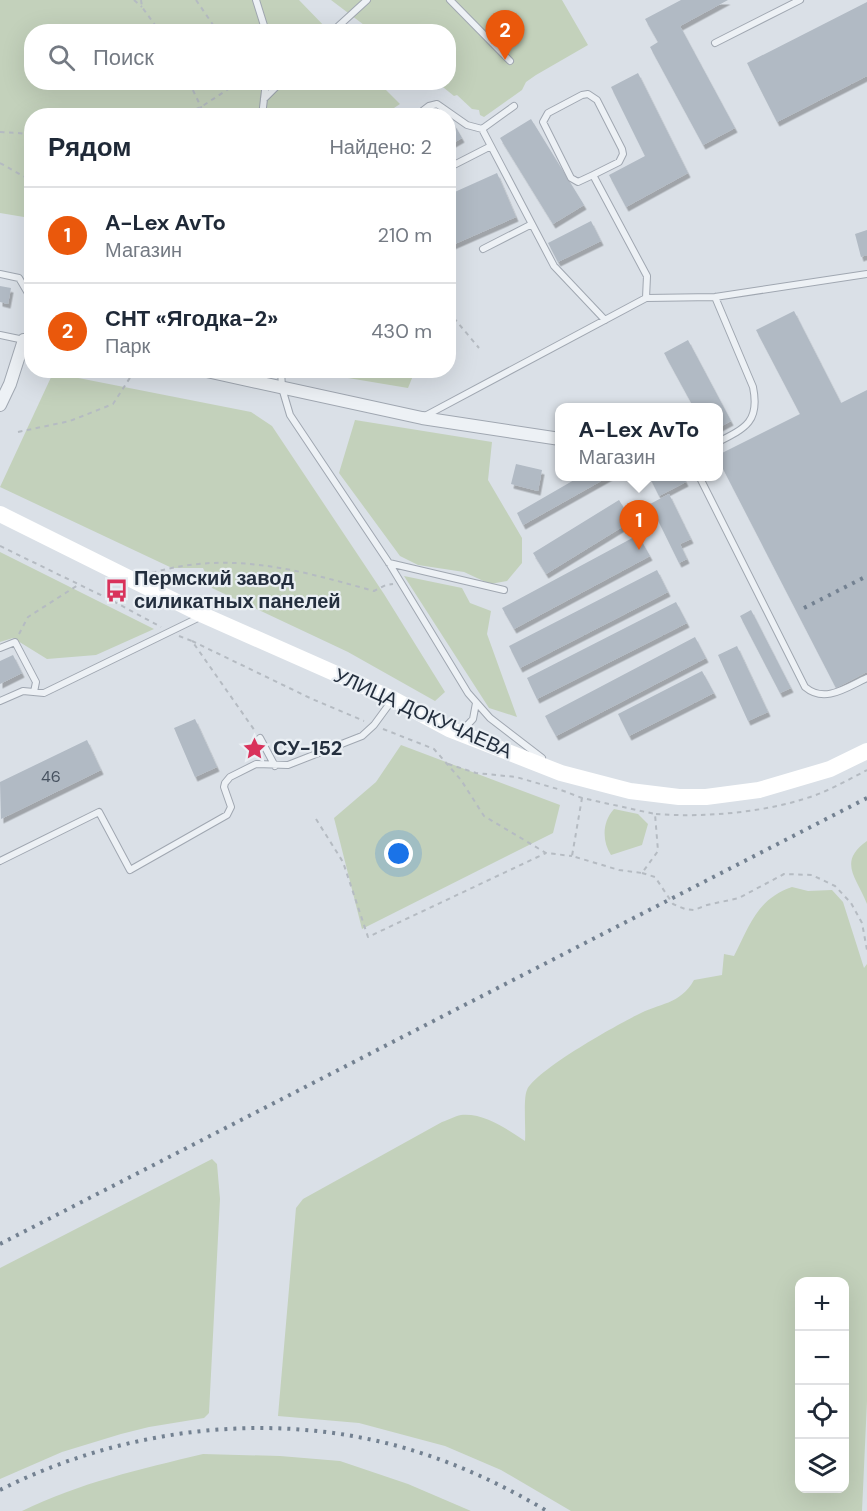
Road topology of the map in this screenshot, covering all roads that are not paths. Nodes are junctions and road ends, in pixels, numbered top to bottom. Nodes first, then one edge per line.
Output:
1 (256, 0) edge
2 (367, 0) edge
3 (450, 0) edge
4 (800, 0) edge
5 (264, 24) edge
6 (341, 24) edge
7 (715, 43) dead end
8 (510, 61) dead end
9 (265, 90) edge
10 (273, 90) edge
11 (264, 100) junction
12 (514, 106) dead end
13 (263, 108) edge
14 (426, 108) edge
15 (443, 108) edge
16 (456, 117) edge
17 (482, 129) junction
18 (491, 146) junction
19 (456, 164) edge
20 (593, 175) junction
21 (532, 224) junction
22 (483, 249) dead end
23 (0, 274) edge
24 (867, 274) edge
25 (24, 286) edge
26 (715, 297) junction
27 (646, 298) junction
28 (605, 320) junction
29 (0, 335) edge
30 (24, 340) edge
31 (24, 351) edge
32 (238, 378) edge
33 (281, 378) edge
34 (282, 388) junction
35 (0, 405) edge
36 (422, 418) junction
37 (555, 438) edge
38 (723, 440) edge
39 (701, 481) edge
40 (0, 514) edge
41 (389, 563) junction
42 (504, 590) dead end
43 (203, 615) junction
44 (0, 648) edge
45 (867, 678) edge
46 (34, 692) junction
47 (393, 699) junction
48 (0, 701) edge
49 (476, 703) junction
50 (460, 734) junction
51 (260, 738) road end
52 (867, 751) edge
53 (275, 766) junction
54 (561, 773) junction
55 (0, 861) edge

1 - 5 lane
2 - 6 lane
3 - 8 lane
4 - 7 lane
9 - 11 lane
10 - 11 lane
11 - 13 lane
12 - 17 lane
14 - 15 lane
16 - 17 lane
17 - 18 lane
18 - 19 lane
18 - 21 lane
20 - 20 lane
20 - 27 lane
21 - 22 lane
21 - 28 lane
23 - 25 lane
24 - 26 lane
26 - 27 lane
26 - 38 lane
27 - 28 lane
28 - 36 lane
29 - 30 lane
31 - 35 street
32 - 34 street
33 - 34 lane
34 - 36 street
34 - 41 lane
36 - 37 street
39 - 45 lane
40 - 43 main road, УЛИЦА ДОКУЧАЕВА
41 - 42 lane
41 - 49 lane
43 - 46 lane
43 - 47 main road, УЛИЦА ДОКУЧАЕВА
44 - 46 lane
46 - 48 lane
47 - 50 main road, УЛИЦА ДОКУЧАЕВА
47 - 53 lane
49 - 50 lane
49 - 54 lane
50 - 54 main road, УЛИЦА ДОКУЧАЕВА
51 - 53 lane
52 - 54 main road, УЛИЦА ДОКУЧАЕВА
53 - 55 lane

